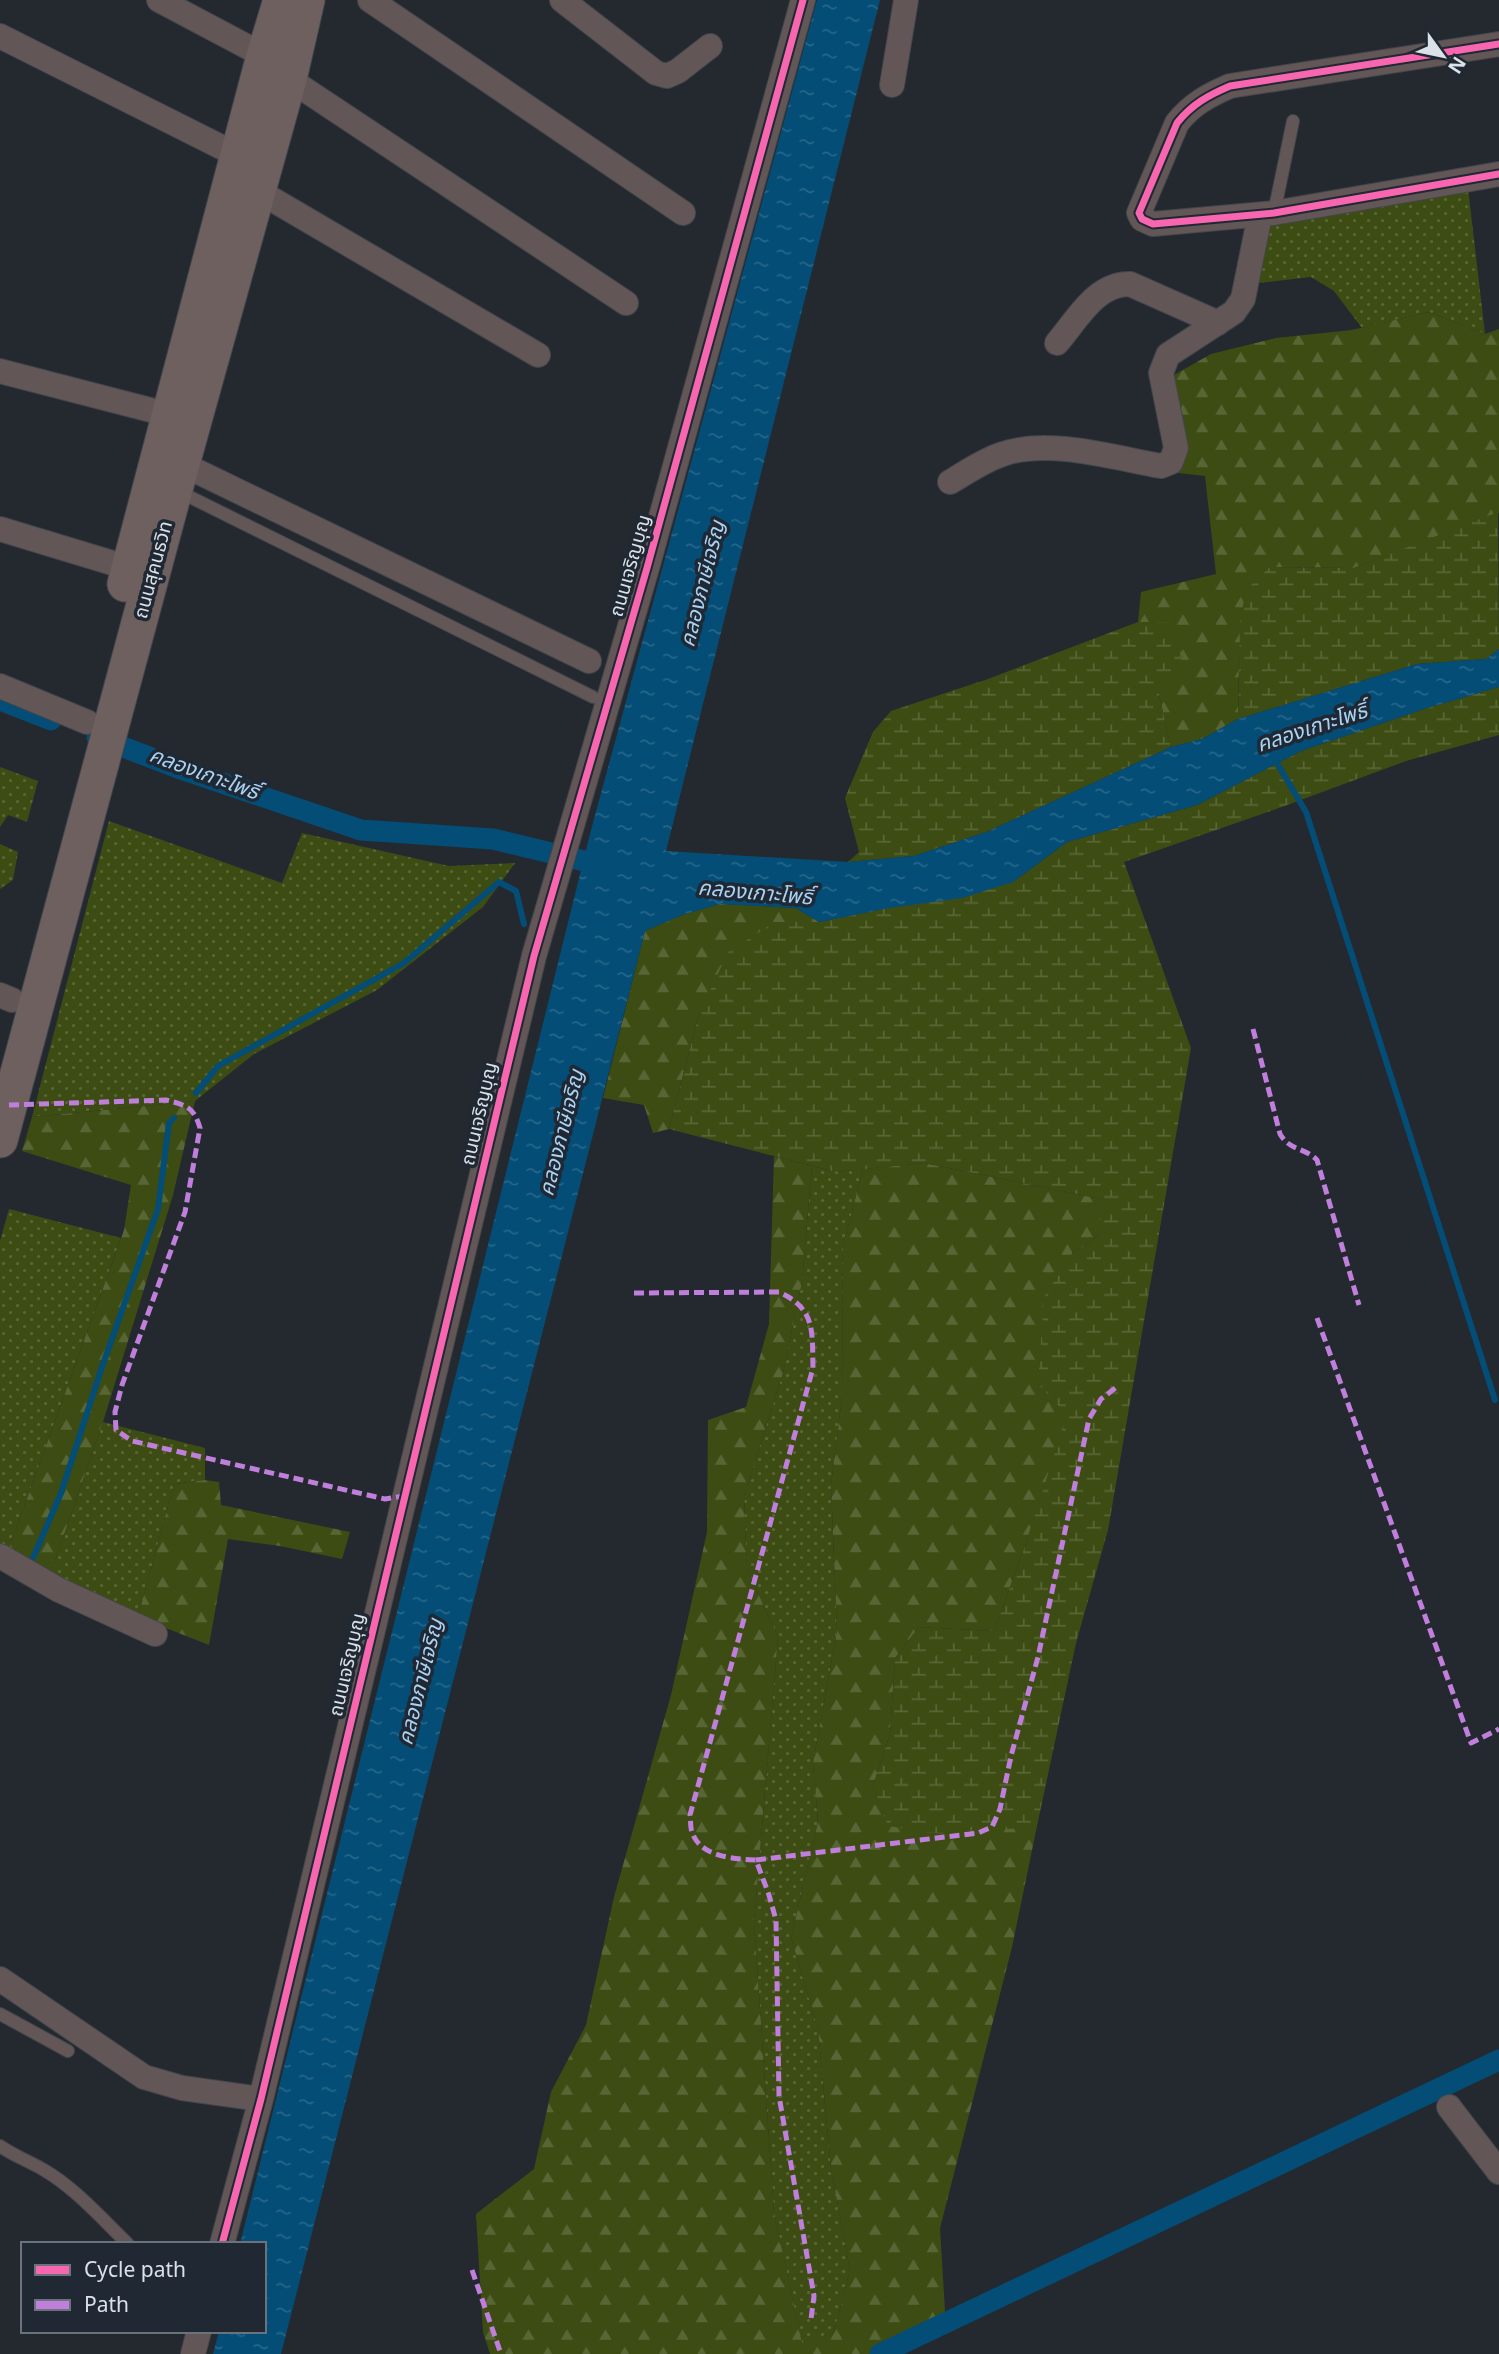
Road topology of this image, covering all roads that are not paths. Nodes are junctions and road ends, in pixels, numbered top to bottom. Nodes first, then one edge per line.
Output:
1 (159, 0) edge
2 (281, 0) edge
3 (307, 0) edge
4 (370, 0) edge
5 (562, 0) edge
6 (803, 0) edge
7 (906, 0) edge
8 (0, 36) edge
9 (1499, 44) edge
10 (710, 46) dead end
11 (281, 69) junction
12 (892, 85) dead end
13 (1293, 121) dead end
14 (239, 156) junction
15 (1499, 174) edge
16 (258, 191) junction
17 (683, 214) dead end
18 (1267, 214) junction
19 (626, 303) dead end
20 (1218, 323) junction
21 (1057, 343) dead end
22 (538, 355) dead end
23 (0, 370) edge
24 (170, 415) junction
25 (170, 477) junction
26 (950, 482) dead end
27 (0, 529) edge
28 (129, 568) junction
29 (589, 661) dead end
30 (0, 686) edge
31 (593, 697) dead end
32 (87, 722) junction
33 (6, 997) edge
34 (0, 1046) edge
35 (5, 1105) edge
36 (0, 1140) edge
37 (0, 1556) edge
38 (155, 1634) dead end
39 (0, 1979) edge
40 (0, 2014) edge
41 (68, 2052) dead end
42 (261, 2099) junction
43 (1449, 2107) dead end
44 (0, 2146) edge
45 (1499, 2172) edge
46 (126, 2242) edge
47 (223, 2242) edge
48 (198, 2333) edge
49 (193, 2354) edge

1 - 11 street
2 - 11 main road, ถนนสุคนธวิท
3 - 11 main road, ถนนสุคนธวิท
4 - 17 street
5 - 10 street
6 - 42 street, ถนนเจริญบุญ
7 - 12 street
8 - 14 street
9 - 18 street
11 - 14 main road, ถนนสุคนธวิท
11 - 16 main road, ถนนสุคนธวิท
11 - 19 street
13 - 18 lane
14 - 24 main road, ถนนสุคนธวิท
15 - 18 street
16 - 22 street
16 - 25 main road, ถนนสุคนธวิท
18 - 20 street
20 - 21 street
20 - 26 street
23 - 24 street
24 - 25 main road, ถนนสุคนธวิท
25 - 28 main road, ถนนสุคนธวิท
25 - 29 street
25 - 31 lane
25 - 35 main road, ถนนสุคนธวิท
27 - 28 street
28 - 32 main road, ถนนสุคนธวิท
30 - 32 street
32 - 33 main road, ถนนสุคนธวิท
33 - 34 main road, ถนนสุคนธวิท
35 - 36 main road, ถนนสุคนธวิท
37 - 38 street
39 - 42 street
40 - 41 lane
42 - 47 street, ถนนเจริญบุญ
43 - 45 street
44 - 46 lane
48 - 49 street

